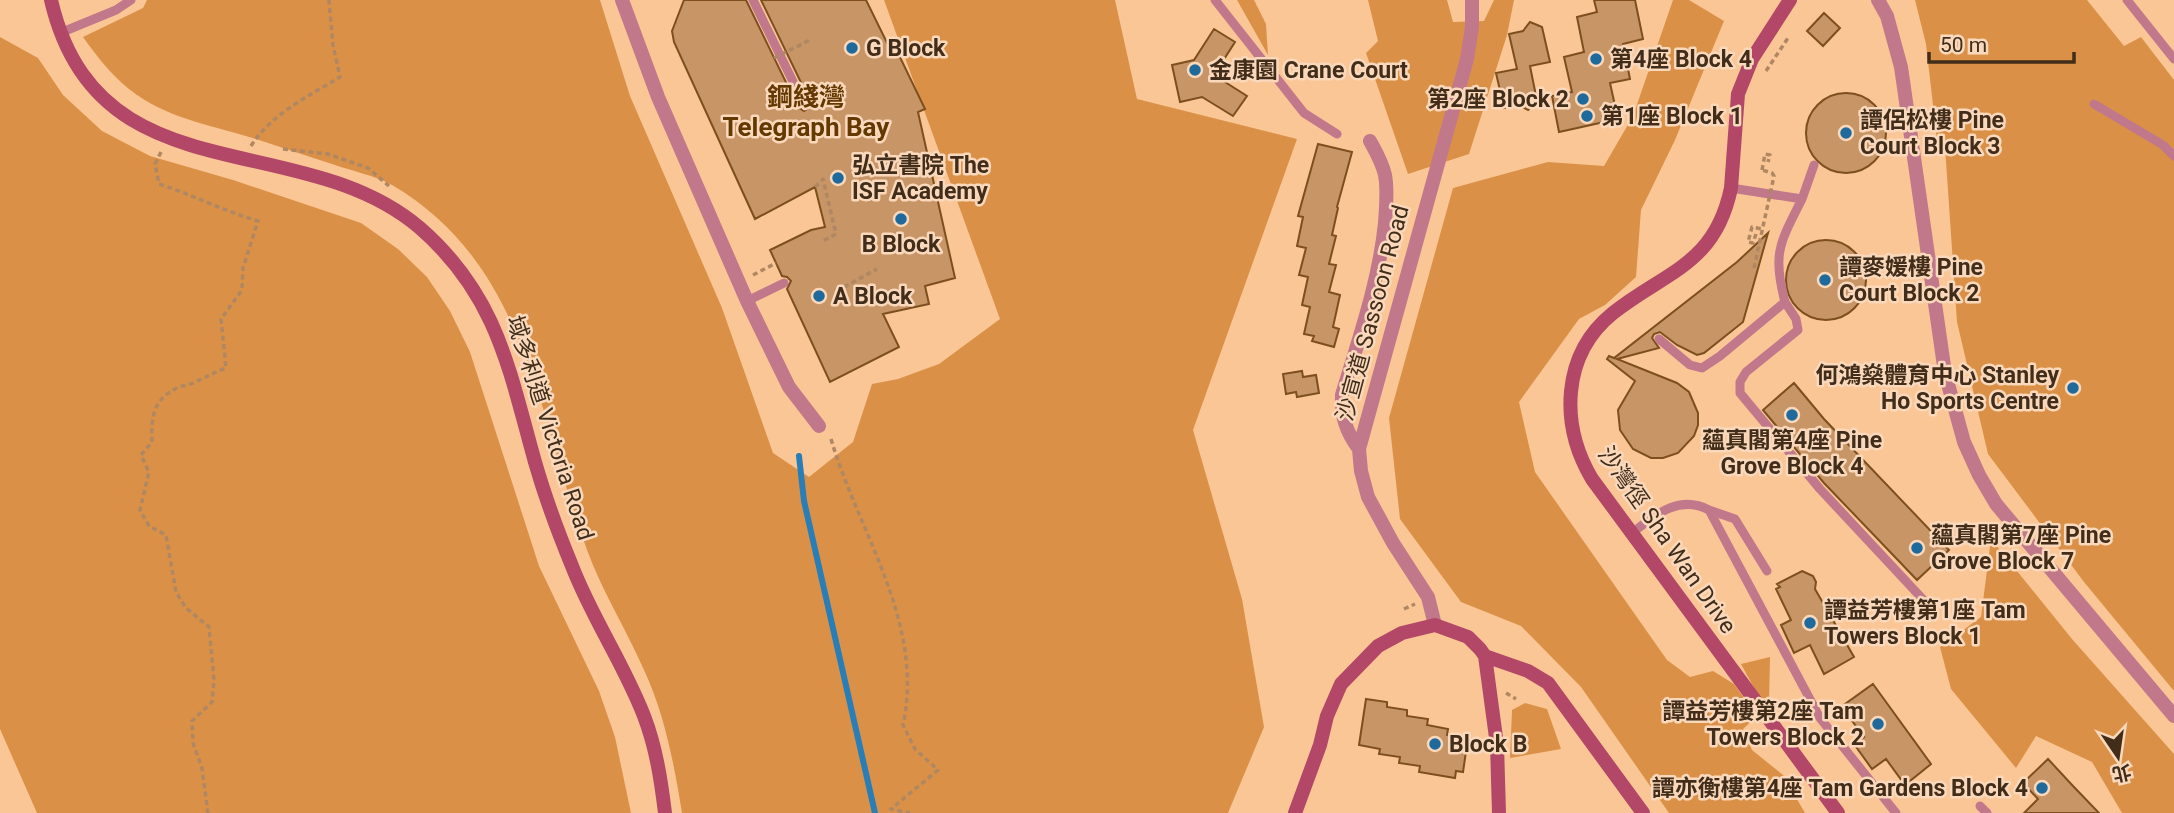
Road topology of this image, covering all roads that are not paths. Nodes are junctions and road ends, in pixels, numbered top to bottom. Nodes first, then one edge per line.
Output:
1 (51, 0) edge
2 (131, 0) edge
3 (622, 0) edge
4 (753, 0) edge
5 (1214, 0) edge
6 (1790, 0) edge
7 (1878, 0) edge
8 (2127, 0) edge
9 (1476, 2) edge
10 (60, 33) junction
11 (2174, 59) edge
12 (804, 104) dead end
13 (2094, 104) dead end
14 (1337, 134) dead end
15 (1370, 141) dead end
16 (2174, 156) edge
17 (1814, 165) dead end
18 (1731, 188) junction
19 (1802, 200) junction
20 (784, 283) dead end
21 (747, 301) junction
22 (1785, 302) junction
23 (1659, 339) dead end
24 (819, 426) dead end
25 (1359, 449) junction
26 (1709, 510) junction
27 (1632, 533) junction
28 (1767, 571) dead end
29 (1931, 608) dead end
30 (1435, 625) junction
31 (1485, 656) junction
32 (2174, 716) edge
33 (665, 813) edge
34 (1295, 813) edge
35 (1499, 813) edge
36 (1643, 813) edge
37 (1838, 813) edge
38 (1896, 813) edge

1 - 10 main road, 域多利道 Victoria Road
2 - 10 lane
3 - 21 street
4 - 12 lane
5 - 14 lane
6 - 18 main road, 沙灣徑 Sha Wan Drive
7 - 32 street
8 - 11 lane
9 - 25 street, 沙宣道 Sassoon Road
10 - 33 main road, 域多利道 Victoria Road
13 - 16 lane
15 - 25 street
17 - 19 lane
18 - 19 lane
18 - 27 main road, 沙灣徑 Sha Wan Drive
19 - 22 lane
20 - 21 lane
21 - 24 street
22 - 23 lane
22 - 29 lane
25 - 30 street, 沙宣道 Sassoon Road
26 - 27 lane
26 - 28 lane
26 - 38 lane
27 - 37 main road, 沙灣徑 Sha Wan Drive
30 - 31 main road
30 - 34 main road
31 - 35 main road
31 - 36 main road

